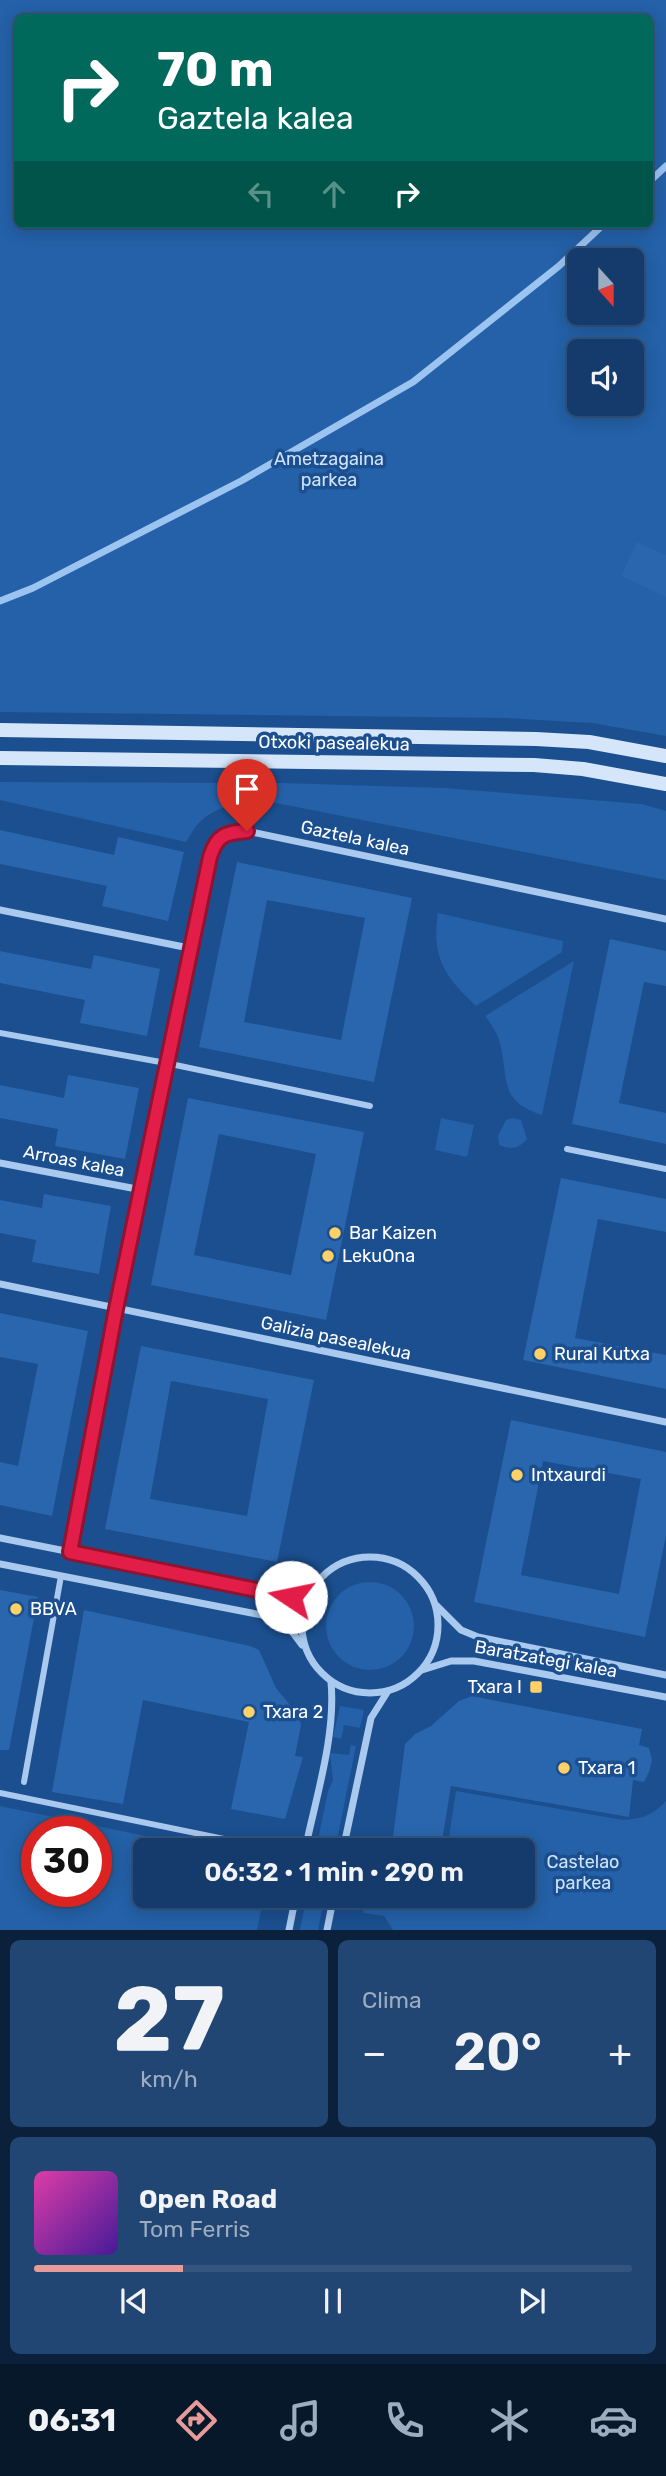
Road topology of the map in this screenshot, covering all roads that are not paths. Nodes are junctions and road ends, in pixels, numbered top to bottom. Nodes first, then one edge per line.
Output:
1 (0, 730) edge
2 (666, 756) edge
3 (0, 758) edge
4 (666, 784) edge
5 (0, 911) edge
6 (666, 919) edge
7 (189, 948) junction
8 (0, 1033) edge
9 (166, 1063) junction
10 (370, 1106) dead end
11 (567, 1149) dead end
12 (0, 1163) edge
13 (666, 1170) edge
14 (142, 1190) junction
15 (0, 1284) edge
16 (116, 1309) junction
17 (666, 1422) edge
18 (0, 1538) edge
19 (70, 1552) junction
20 (0, 1564) edge
21 (61, 1576) junction
22 (307, 1599) junction
23 (435, 1603) junction
24 (306, 1651) junction
25 (421, 1670) junction
26 (666, 1675) edge
27 (331, 1682) junction
28 (388, 1691) junction
29 (666, 1697) edge
30 (24, 1782) dead end
31 (0, 1793) edge
32 (219, 1838) edge
33 (307, 1838) edge
34 (346, 1838) edge
35 (293, 1908) edge
36 (331, 1908) edge
37 (289, 1930) edge
38 (327, 1930) edge

1 - 2 main road, Otxoki pasealekua
3 - 4 main road, Otxoki pasealekua
5 - 7 street
6 - 7 street, Gaztela kalea
7 - 9 street, Gaztela kalea
8 - 9 street
9 - 10 street
9 - 14 street, Gaztela kalea
11 - 13 street
12 - 14 street, Arroas kalea
14 - 16 street, Gaztela kalea
15 - 16 street, Galizia pasealekua
16 - 17 street, Galizia pasealekua
16 - 19 street, Gaztela kalea
18 - 19 street
19 - 22 street
20 - 21 street
21 - 24 street
21 - 30 street
22 - 23 street
22 - 24 street
23 - 25 street
23 - 26 street, Baratzategi kalea
24 - 27 street
25 - 28 street
25 - 29 street, Baratzategi kalea
27 - 28 street
27 - 33 street
28 - 34 street
31 - 32 street
35 - 37 street
36 - 38 street

